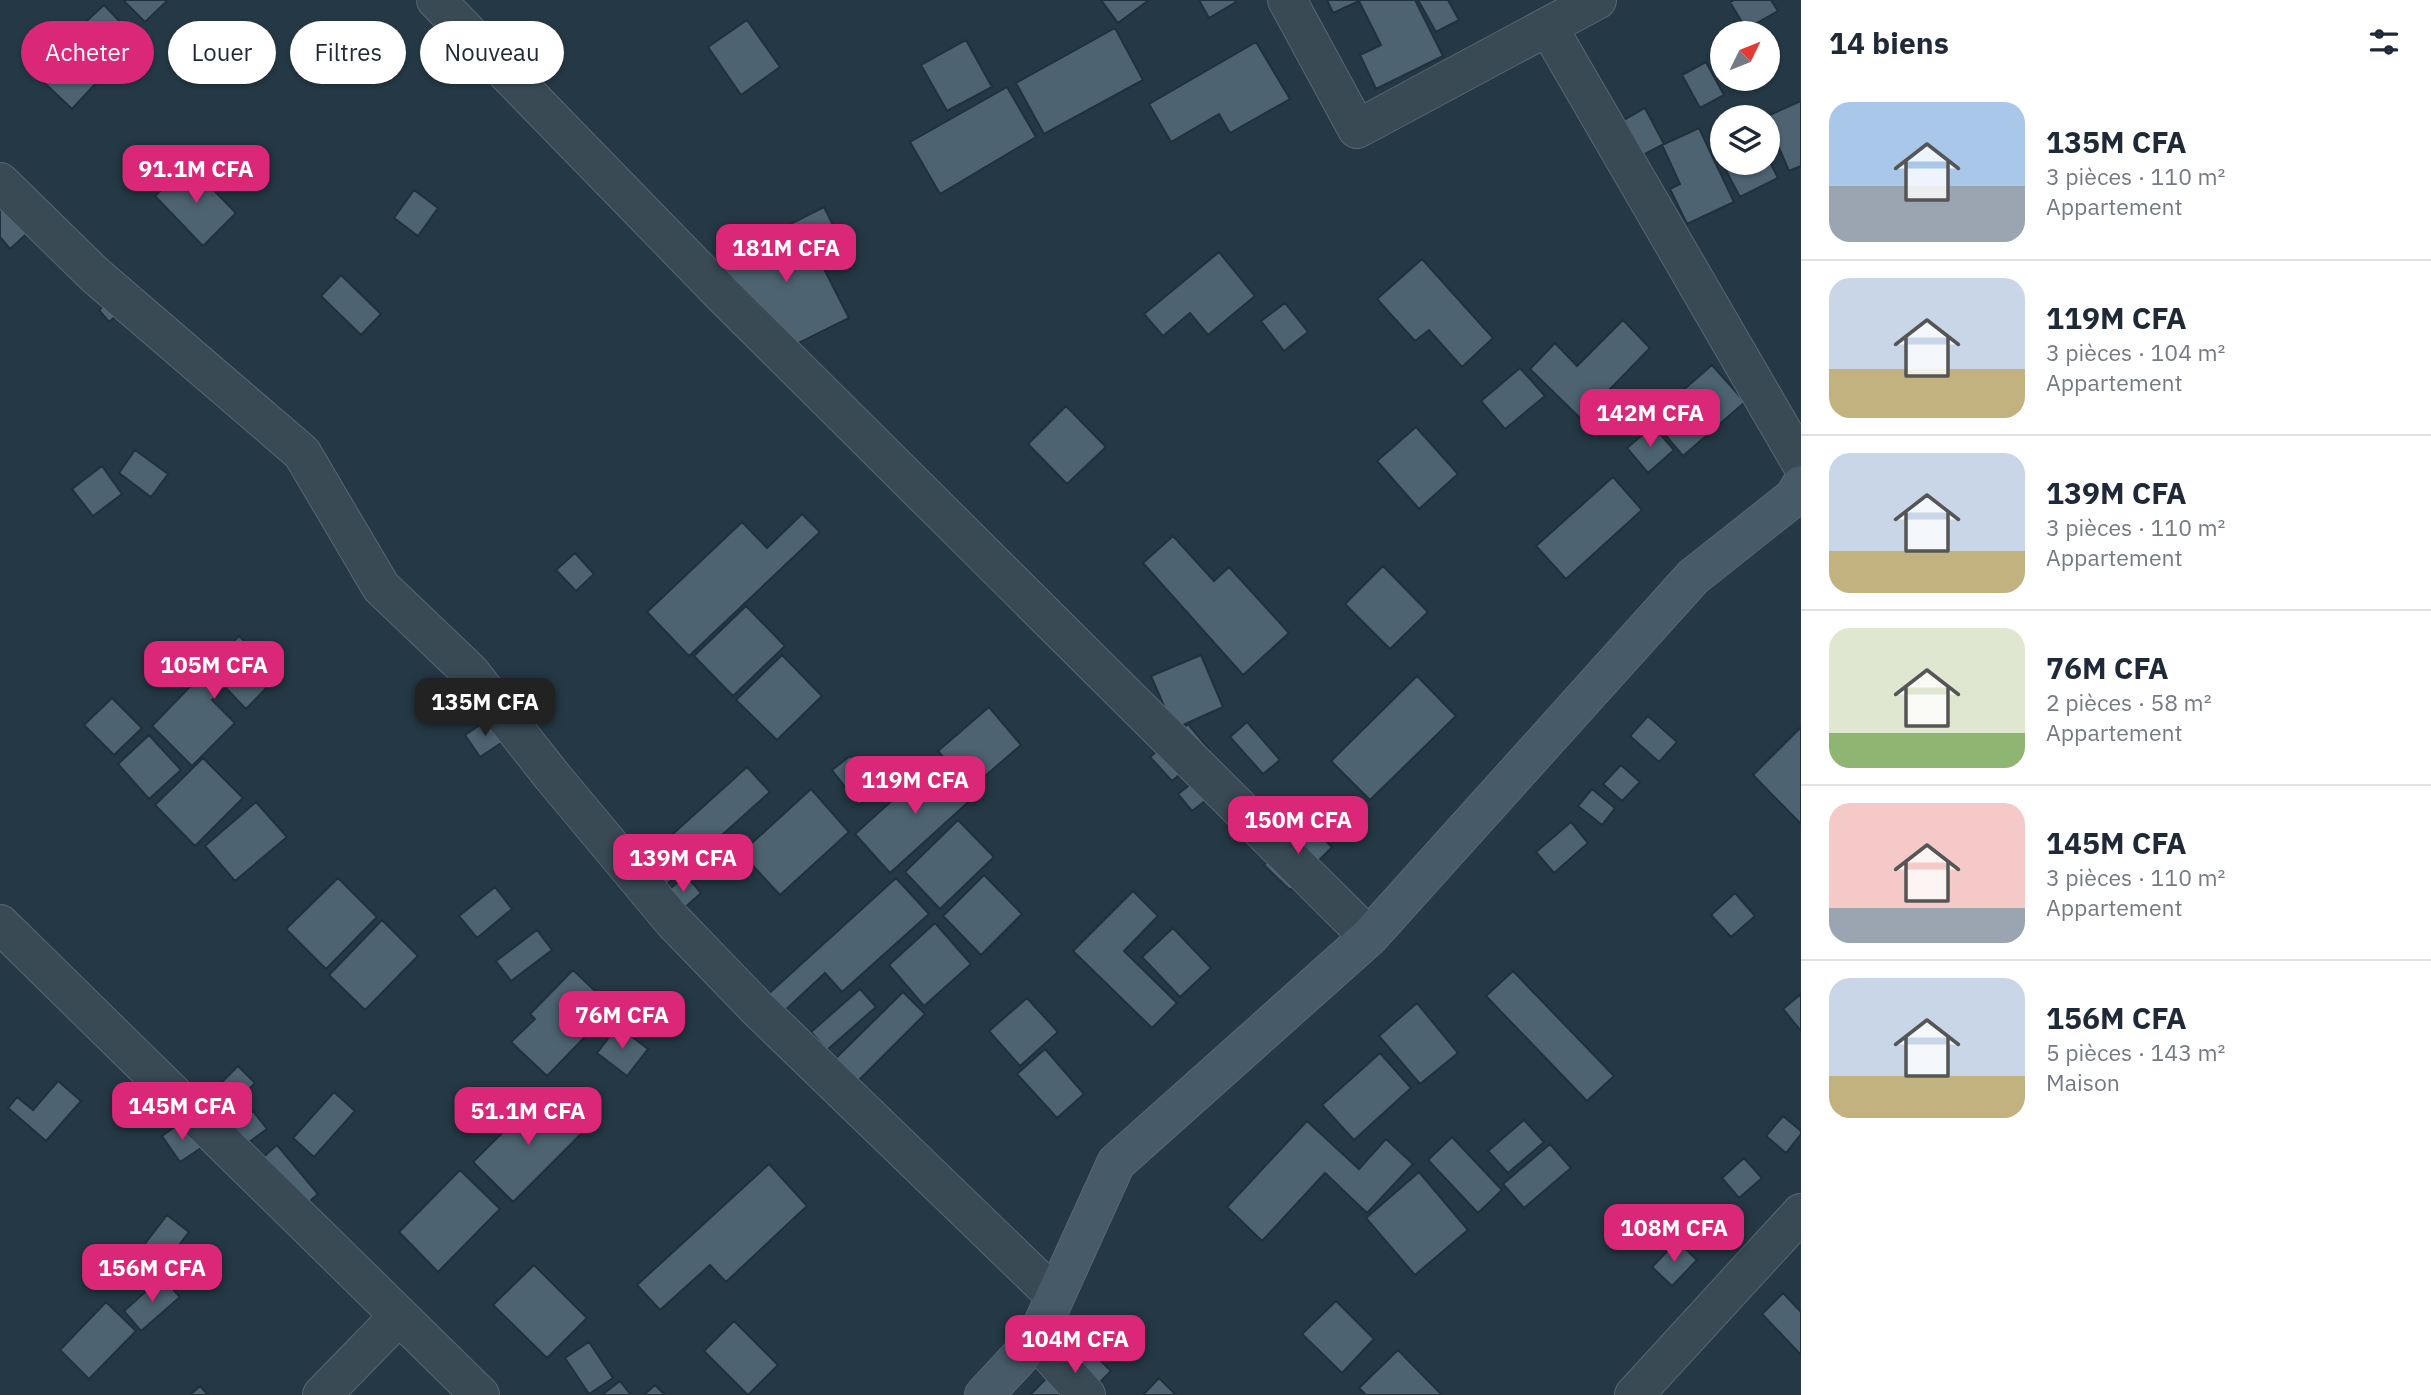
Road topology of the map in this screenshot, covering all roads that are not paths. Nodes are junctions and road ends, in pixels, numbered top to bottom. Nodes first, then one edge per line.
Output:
1 (436, 0) edge
2 (1287, 0) edge
3 (1597, 0) edge
4 (1548, 27) junction
5 (0, 181) edge
6 (1799, 488) edge
7 (0, 924) edge
8 (1368, 937) junction
9 (1801, 1213) edge
10 (1055, 1296) junction
11 (398, 1317) junction
12 (1036, 1339) junction
13 (322, 1395) edge
14 (480, 1395) edge
15 (984, 1395) edge
16 (1086, 1395) edge
17 (1634, 1395) edge

1 - 8 street
2 - 4 street
3 - 4 street
4 - 6 street
5 - 10 street
6 - 8 street
7 - 11 street
8 - 10 street
9 - 17 street
10 - 12 street
11 - 13 street
11 - 14 street
12 - 15 street
12 - 16 street

